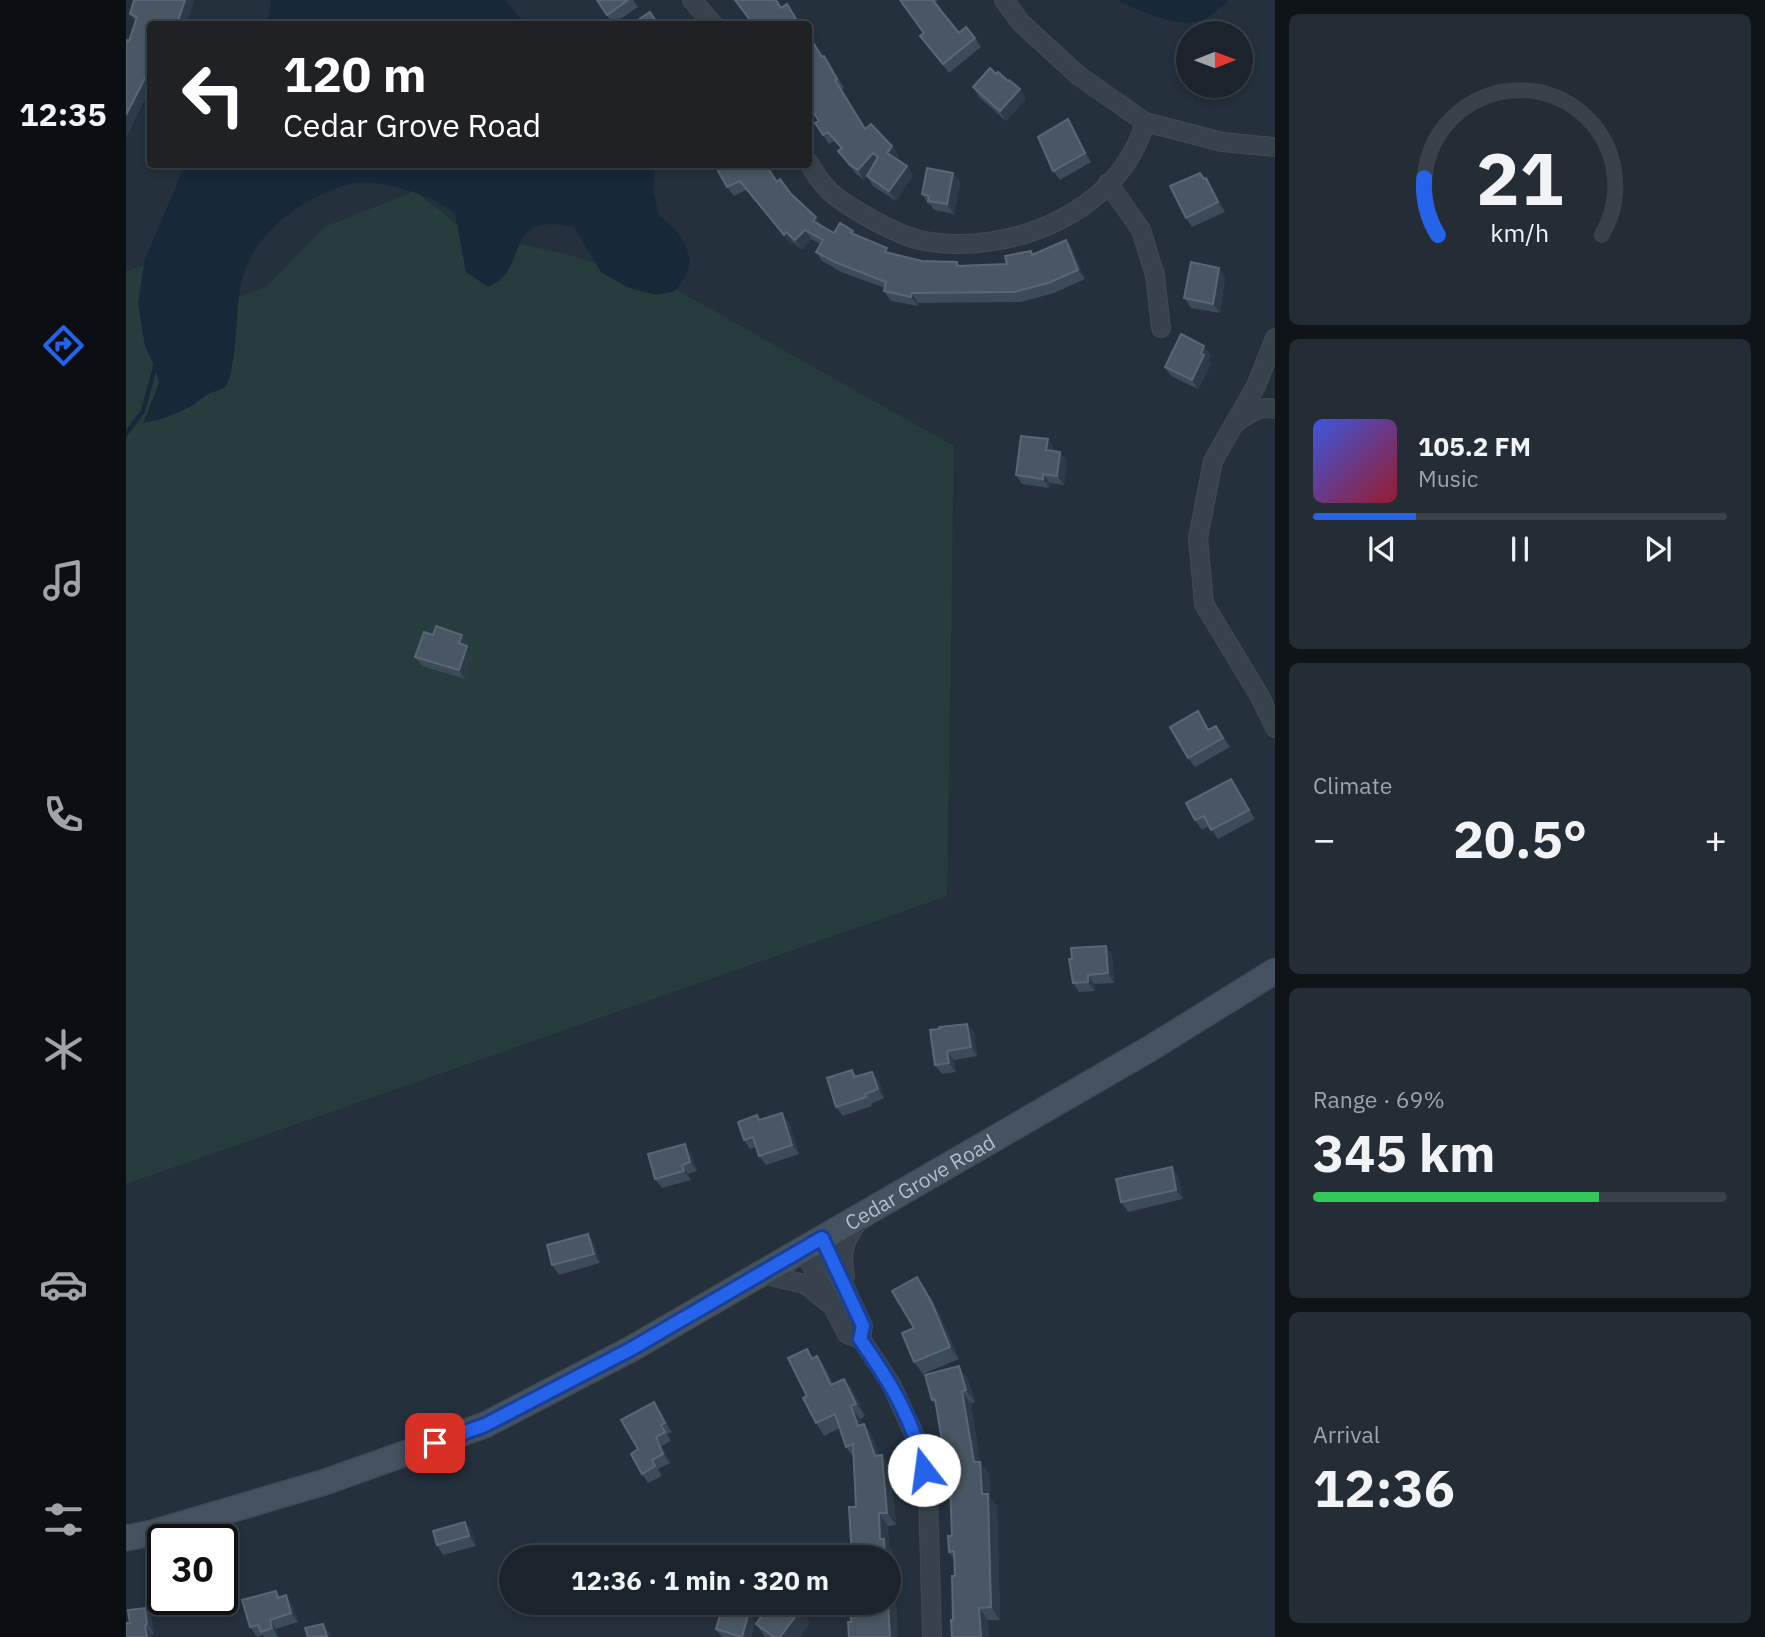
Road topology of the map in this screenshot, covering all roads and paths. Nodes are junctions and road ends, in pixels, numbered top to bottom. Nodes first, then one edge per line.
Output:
1 (692, 0) edge
2 (1004, 0) edge
3 (710, 21) edge
4 (1145, 122) junction
5 (1275, 147) edge
6 (812, 168) edge
7 (1108, 183) junction
8 (1161, 328) dead end
9 (1275, 338) edge
10 (1275, 409) edge
11 (1235, 423) junction
12 (1275, 728) edge
13 (1275, 971) edge
14 (862, 1215) junction
15 (813, 1244) junction
16 (761, 1274) junction
17 (849, 1296) junction
18 (832, 1305) junction
19 (860, 1339) junction
20 (126, 1538) edge
21 (932, 1637) edge

1 - 3 street
2 - 4 street
4 - 5 street
4 - 7 street
6 - 7 street
7 - 8 street
9 - 11 street
10 - 11 street
11 - 12 street
13 - 14 main road, Cedar Grove Road
14 - 15 main road, Cedar Grove Road
14 - 17 street
15 - 16 main road, Cedar Grove Road
15 - 17 street
15 - 18 street
16 - 18 street
16 - 20 main road, Cedar Grove Road
17 - 19 street
18 - 19 street
19 - 21 street

